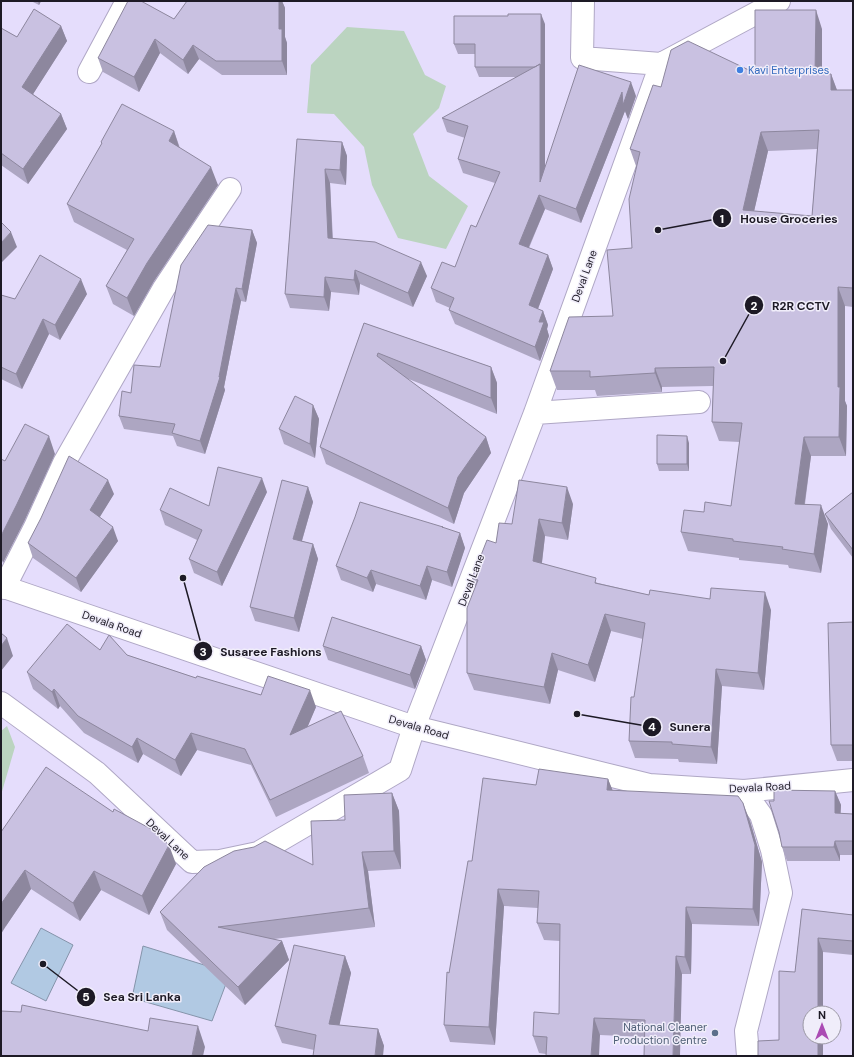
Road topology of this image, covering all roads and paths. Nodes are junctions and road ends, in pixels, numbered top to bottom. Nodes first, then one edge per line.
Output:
1 (127, 1) edge
2 (583, 1) edge
3 (779, 1) edge
4 (661, 64) junction
5 (89, 72) dead end
6 (230, 189) dead end
7 (699, 402) dead end
8 (535, 413) junction
9 (2, 587) edge
10 (1, 703) edge
11 (414, 727) junction
12 (853, 780) edge
13 (744, 790) junction
14 (748, 1056) edge

1 - 5 street
2 - 4 street
3 - 4 street
4 - 8 street, Deval Lane
6 - 9 street
7 - 8 street
8 - 11 street, Deval Lane
9 - 11 street, Devala Road
10 - 11 street, Deval Lane
11 - 13 street, Devala Road
12 - 13 street, Devala Road
13 - 14 street

